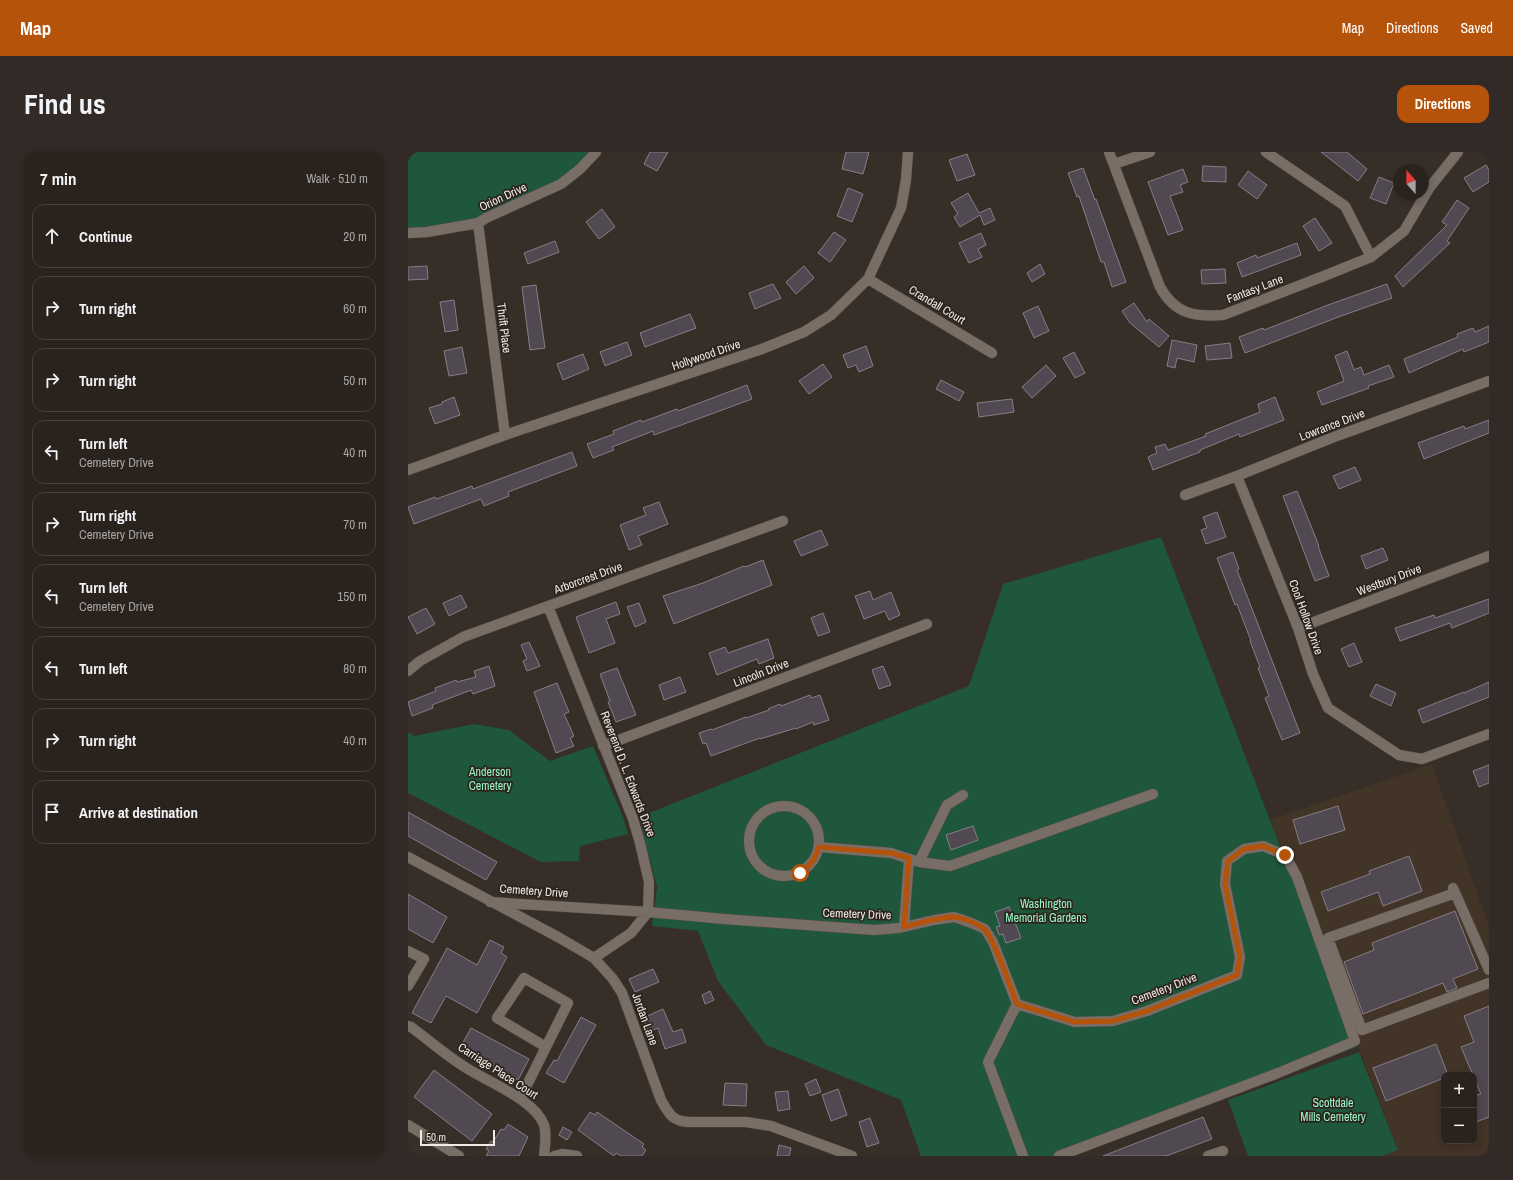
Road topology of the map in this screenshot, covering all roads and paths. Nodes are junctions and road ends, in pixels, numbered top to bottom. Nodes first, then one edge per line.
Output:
1 (596, 152) edge
2 (908, 152) edge
3 (1109, 152) edge
4 (1150, 152) edge
5 (1266, 152) edge
6 (1458, 152) edge
7 (1114, 164) junction
8 (478, 224) junction
9 (408, 233) edge
10 (1371, 256) junction
11 (868, 279) junction
12 (992, 353) dead end
13 (1489, 381) edge
14 (505, 436) junction
15 (408, 470) edge
16 (1237, 476) junction
17 (1185, 495) dead end
18 (784, 521) dead end
19 (1489, 556) edge
20 (548, 606) junction
21 (927, 624) dead end
22 (1298, 628) junction
23 (408, 671) edge
24 (1489, 734) edge
25 (603, 746) junction
26 (1153, 794) dead end
27 (962, 795) dead end
28 (819, 847) junction
29 (408, 857) edge
30 (914, 860) junction
31 (490, 902) junction
32 (648, 912) junction
33 (904, 927) junction
34 (408, 951) edge
35 (594, 958) junction
36 (1489, 970) edge
37 (1489, 983) edge
38 (408, 986) edge
39 (1017, 1004) junction
40 (408, 1026) edge
41 (546, 1047) junction
42 (520, 1099) junction
43 (408, 1125) edge
44 (1223, 1151) dead end
45 (460, 1156) edge
46 (544, 1156) edge
47 (554, 1156) edge
48 (577, 1156) edge
49 (852, 1156) edge
50 (1023, 1156) edge
51 (1059, 1156) edge
52 (1208, 1156) edge

1 - 8 street, Orion Drive
2 - 11 street, Hollywood Drive
3 - 7 street, Fantasy Lane
4 - 7 street
5 - 10 street
6 - 10 street, Fantasy Lane
7 - 10 street, Fantasy Lane
8 - 9 street, Orion Drive
8 - 14 street, Thrift Place
11 - 12 street, Crandall Court
11 - 14 street, Hollywood Drive
13 - 16 street, Lowrance Drive
14 - 15 street, Hollywood Drive
16 - 17 street, Lowrance Drive
16 - 22 street, Cool Hollow Drive
18 - 20 street, Arborcrest Drive
19 - 22 street, Westbury Drive
20 - 23 street, Arborcrest Drive
20 - 25 street, Reverend D. L. Edwards Drive
21 - 25 street, Lincoln Drive
22 - 24 street, Cool Hollow Drive
25 - 32 street, Reverend D. L. Edwards Drive
26 - 30 street
27 - 30 street
28 - 28 street
28 - 30 street
29 - 31 street, Jordan Lane
30 - 33 street
31 - 32 street, Cemetery Drive
31 - 35 street, Jordan Lane
32 - 33 street, Cemetery Drive
32 - 35 street
33 - 39 street, Cemetery Drive
34 - 38 street
35 - 49 street, Jordan Lane
36 - 37 street
39 - 50 street
39 - 51 street, Cemetery Drive
40 - 42 street, Carriage Place Court
41 - 41 street
41 - 42 street
42 - 46 street, Carriage Place Court
43 - 45 street
44 - 52 street
47 - 48 street

